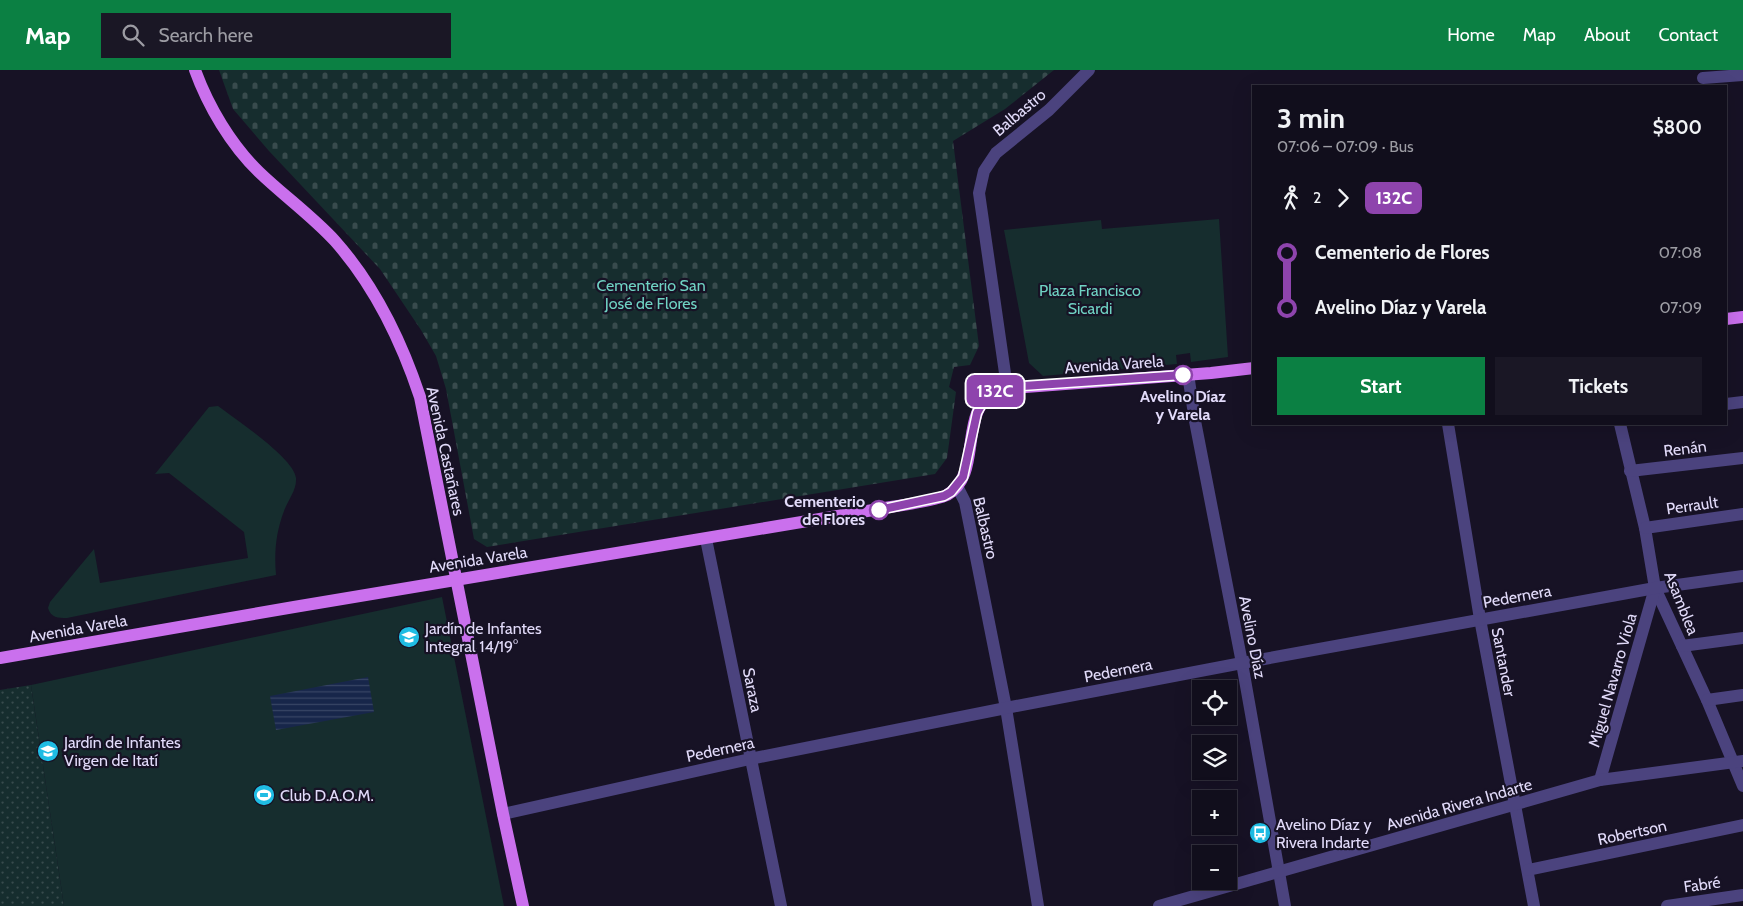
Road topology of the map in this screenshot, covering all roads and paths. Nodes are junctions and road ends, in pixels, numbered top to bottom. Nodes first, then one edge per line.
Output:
1 (195, 70) edge
2 (1089, 70) edge
3 (1743, 75) edge
4 (1703, 78) edge
5 (1743, 316) edge
6 (1727, 319) edge
7 (1252, 368) edge
8 (1188, 374) junction
9 (1007, 387) junction
10 (1743, 402) edge
11 (1727, 404) edge
12 (1448, 425) edge
13 (1620, 425) edge
14 (1743, 458) edge
15 (1630, 471) junction
16 (957, 486) junction
17 (1743, 514) edge
18 (1644, 528) junction
19 (706, 539) junction
20 (1743, 576) edge
21 (457, 579) junction
22 (1655, 588) junction
23 (1480, 620) junction
24 (1743, 638) edge
25 (1682, 646) junction
26 (0, 658) edge
27 (1242, 663) junction
28 (1743, 695) edge
29 (1707, 700) junction
30 (1006, 708) junction
31 (750, 759) junction
32 (1738, 761) edge
33 (1600, 780) junction
34 (1743, 786) edge
35 (1515, 804) junction
36 (503, 814) junction
37 (1743, 825) edge
38 (1528, 870) junction
39 (1279, 873) junction
40 (1743, 895) edge
41 (523, 906) edge
42 (781, 906) edge
43 (1038, 906) edge
44 (1160, 906) edge
45 (1285, 906) edge
46 (1534, 906) edge
47 (1667, 906) edge

1 - 21 main road, Avenida Castañares
2 - 9 street, Balbastro
3 - 4 street
5 - 6 main road
7 - 8 main road, Avenida Varela
8 - 9 main road, Avenida Varela
8 - 27 street, Avelino Díaz
9 - 16 main road, Balbastro
10 - 11 street
12 - 23 street, Santander
13 - 15 street, Asamblea
14 - 15 street, Renán
15 - 18 street, Asamblea
16 - 19 main road, Avenida Varela
16 - 30 street, Balbastro
17 - 18 street, Perrault
18 - 22 street, Asamblea
19 - 21 main road, Avenida Varela
19 - 31 street, Saraza
20 - 22 street, Pedernera
21 - 26 main road, Avenida Varela
21 - 36 main road, Avenida Castañares
22 - 23 street, Pedernera
22 - 25 street, Asamblea
22 - 33 street, Miguel Navarro Viola
23 - 27 street, Pedernera
23 - 35 street, Santander
24 - 25 street
25 - 29 street, Asamblea
27 - 30 street, Pedernera
27 - 39 street, Avelino Díaz
28 - 29 street
29 - 32 street, Asamblea
30 - 31 street, Pedernera
30 - 43 street, Balbastro
31 - 36 street, Pedernera
31 - 42 street, Saraza
32 - 33 street, Avenida Rivera Indarte
32 - 34 street, Asamblea
33 - 35 street, Avenida Rivera Indarte
35 - 38 street, Santander
35 - 39 street, Avenida Rivera Indarte
36 - 41 main road, Avenida Castañares
37 - 38 street, Robertson
38 - 46 street, Santander
39 - 44 street, Avenida Rivera Indarte
39 - 45 street, Avelino Díaz
40 - 47 street, Fabré

